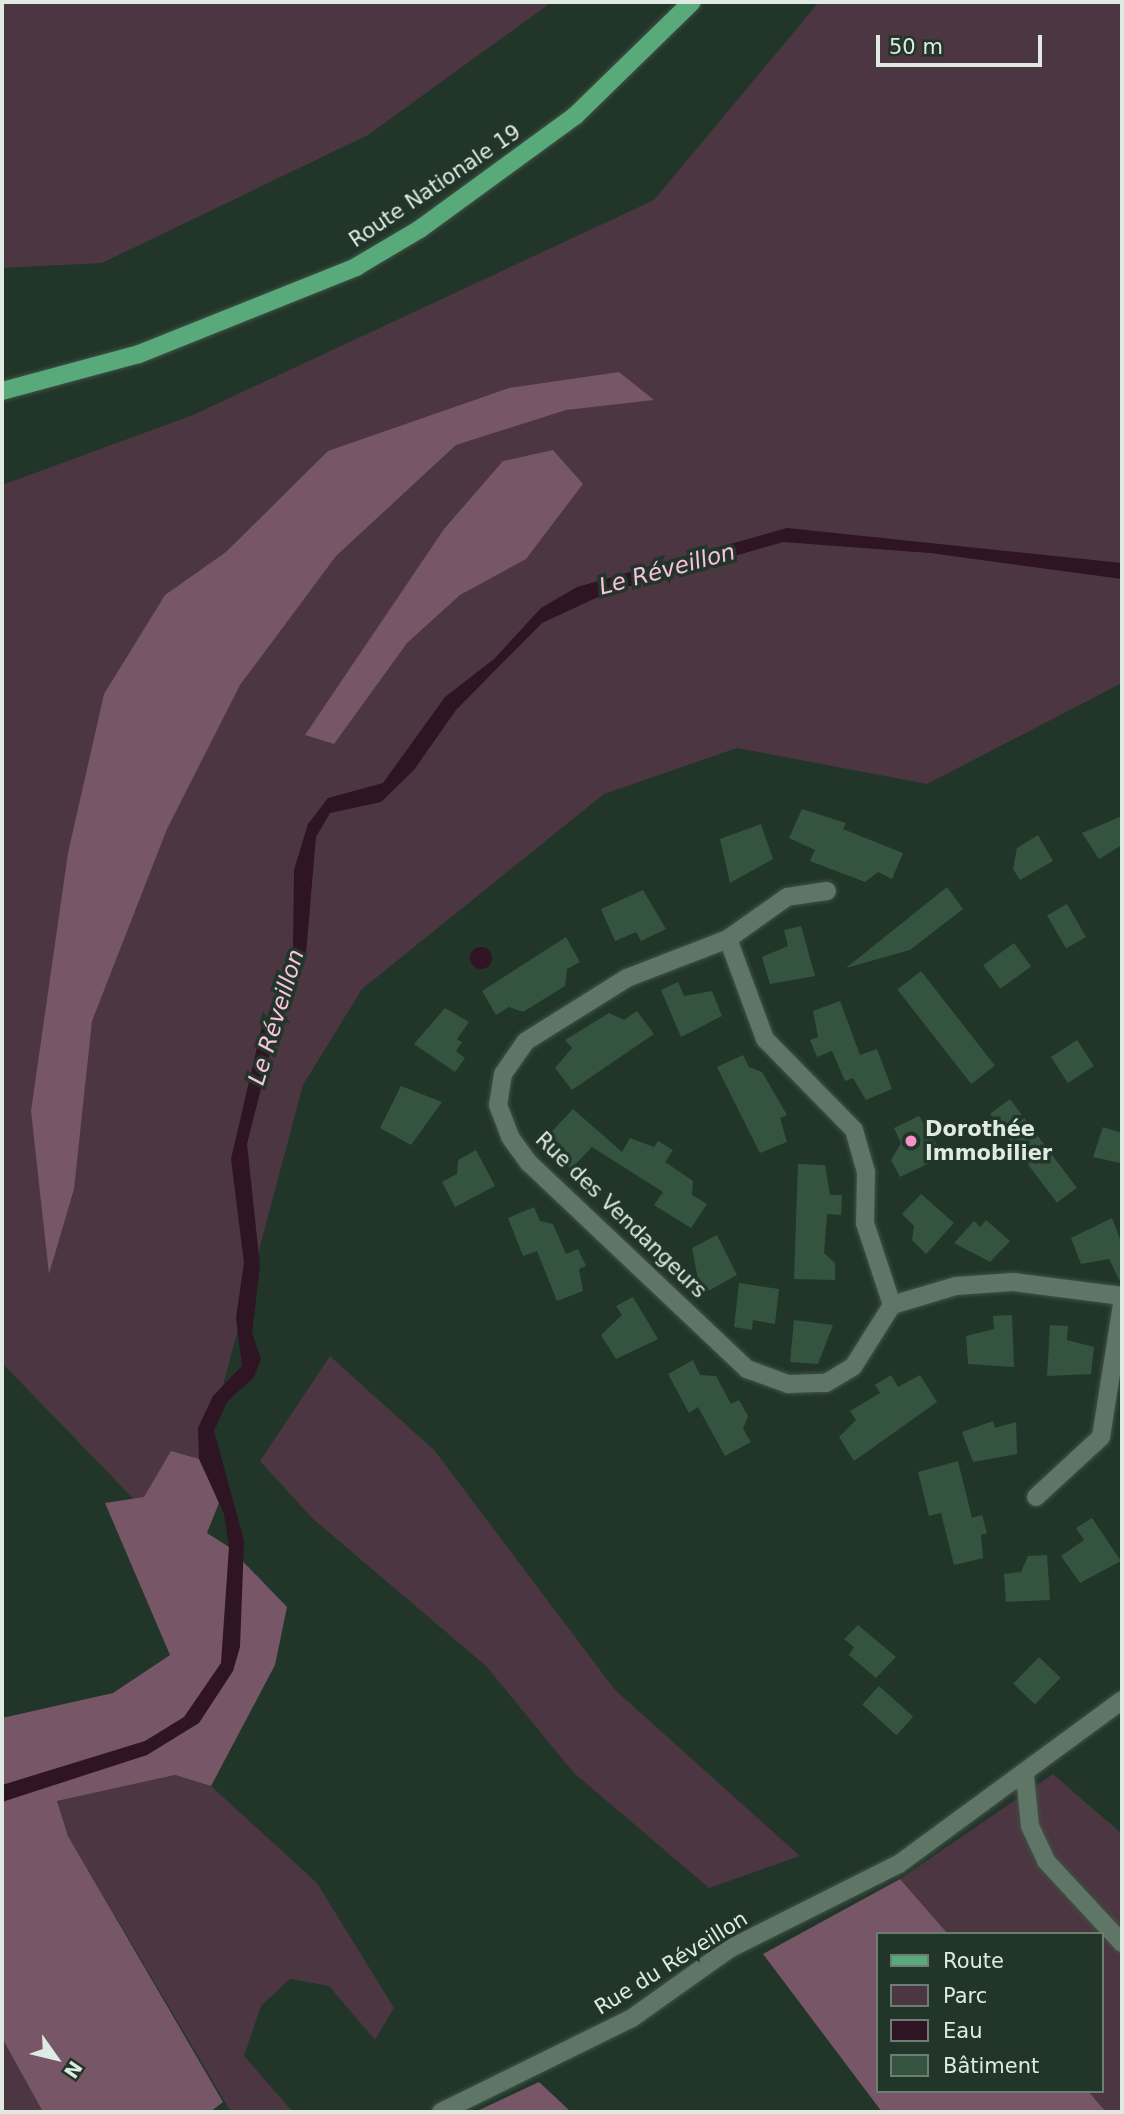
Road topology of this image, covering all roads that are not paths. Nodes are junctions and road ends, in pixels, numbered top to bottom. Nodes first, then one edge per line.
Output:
1 (692, 2) edge
2 (2, 391) edge
3 (827, 891) dead end
4 (729, 939) junction
5 (1122, 1296) edge
6 (892, 1305) junction
7 (1122, 1306) edge
8 (1036, 1497) dead end
9 (1122, 1700) edge
10 (1025, 1776) junction
11 (1122, 1943) edge
12 (441, 2112) edge

1 - 2 main road, Route Nationale 19
3 - 4 street, Rue des Vendangeurs
4 - 6 street
4 - 6 street, Rue des Vendangeurs
5 - 6 street
7 - 8 street
9 - 10 street, Rue du Réveillon
10 - 11 street
10 - 12 street, Rue du Réveillon

